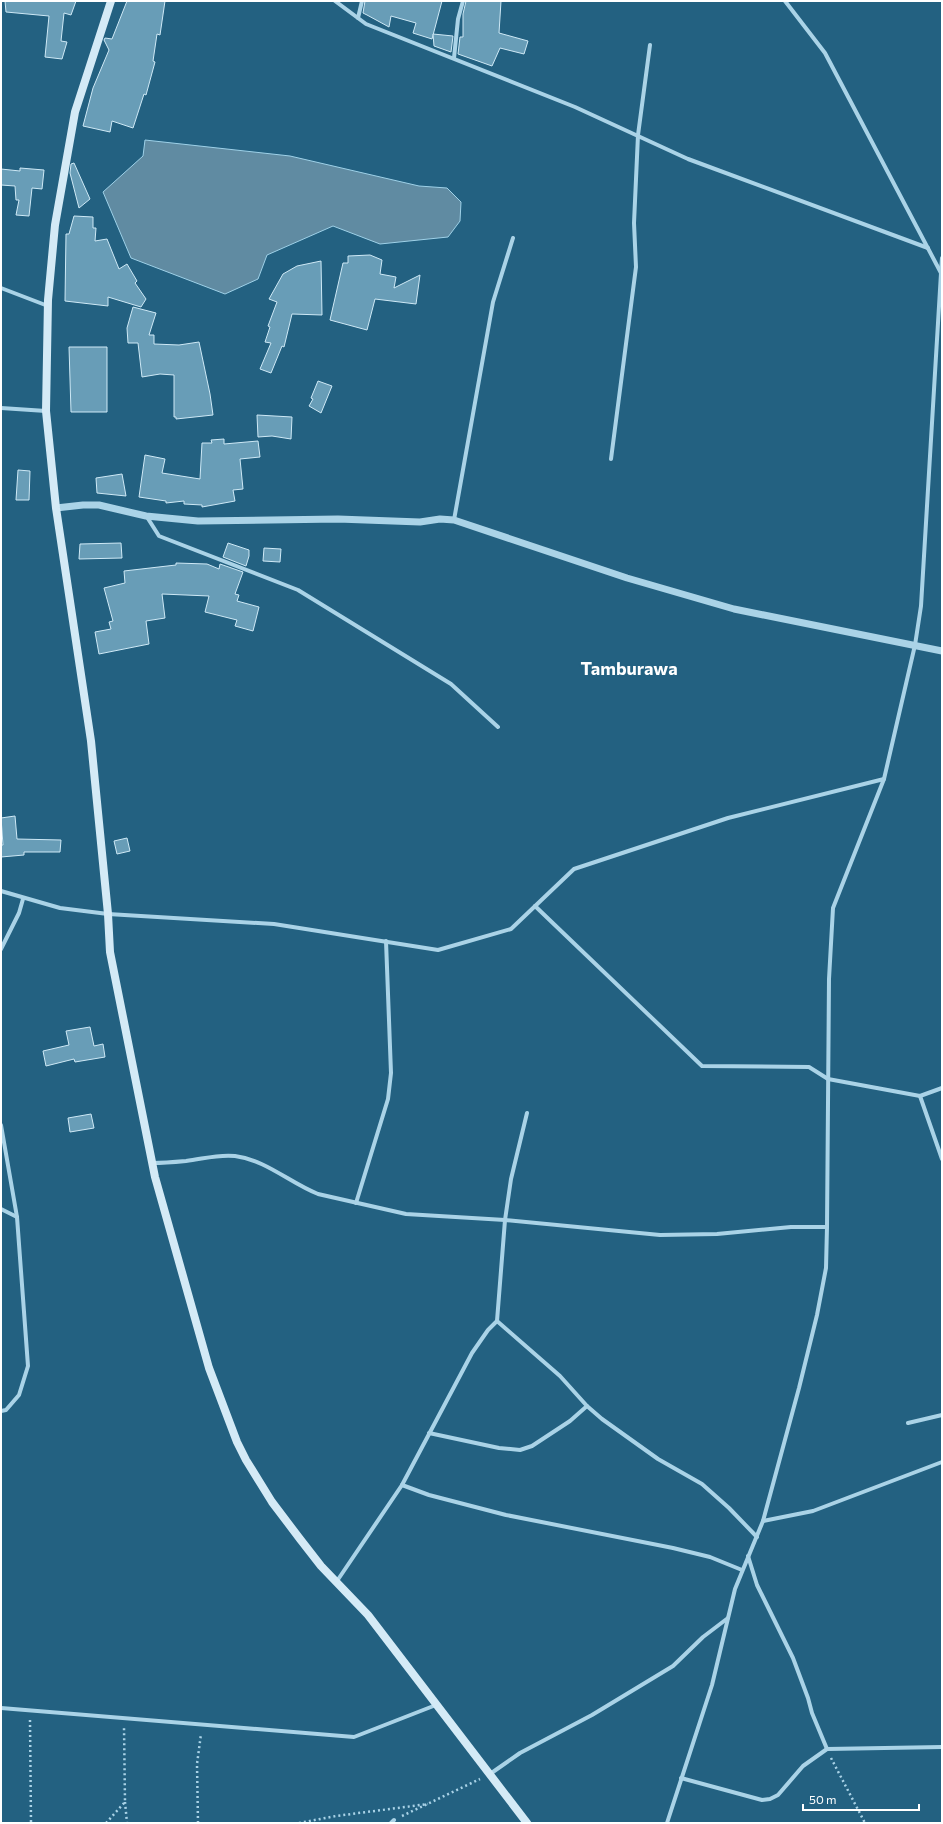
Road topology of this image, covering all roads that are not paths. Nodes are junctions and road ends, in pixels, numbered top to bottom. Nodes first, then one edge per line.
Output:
1 (111, 1) edge
2 (335, 1) edge
3 (362, 1) edge
4 (463, 1) edge
5 (785, 1) edge
6 (358, 18) junction
7 (650, 45) dead end
8 (454, 58) junction
9 (638, 135) junction
10 (513, 238) dead end
11 (928, 248) junction
12 (942, 258) edge
13 (941, 273) junction
14 (1, 288) edge
15 (48, 306) junction
16 (1, 408) edge
17 (46, 411) junction
18 (610, 459) dead end
19 (56, 508) junction
20 (146, 516) junction
21 (454, 520) junction
22 (915, 645) junction
23 (942, 651) edge
24 (498, 727) dead end
25 (884, 779) junction
26 (1, 891) edge
27 (23, 899) junction
28 (535, 906) junction
29 (108, 914) junction
30 (386, 941) junction
31 (1, 948) edge
32 (828, 1079) junction
33 (942, 1088) edge
34 (920, 1096) junction
35 (527, 1113) dead end
36 (1, 1125) edge
37 (942, 1159) edge
38 (153, 1163) junction
39 (356, 1204) junction
40 (1, 1209) edge
41 (17, 1217) junction
42 (505, 1220) junction
43 (827, 1227) junction
44 (497, 1320) junction
45 (587, 1406) junction
46 (1, 1411) edge
47 (942, 1415) edge
48 (908, 1423) dead end
49 (429, 1433) junction
50 (942, 1462) edge
51 (402, 1485) junction
52 (763, 1521) junction
53 (757, 1537) junction
54 (748, 1556) junction
55 (742, 1570) junction
56 (336, 1581) junction
57 (728, 1618) junction
58 (436, 1705) junction
59 (1, 1708) edge
60 (942, 1747) edge
61 (827, 1749) junction
62 (490, 1774) junction
63 (681, 1778) junction
64 (527, 1823) edge
65 (667, 1823) edge

1 - 15 main road
2 - 6 street
3 - 6 street
4 - 8 street
5 - 11 street
6 - 8 street
7 - 9 street
8 - 9 street
9 - 11 street
9 - 18 street
10 - 21 street
11 - 13 street
12 - 13 street
13 - 22 street
14 - 15 street
15 - 17 main road
16 - 17 street
17 - 19 main road
19 - 20 street
19 - 29 main road
20 - 21 street
20 - 24 street
21 - 22 street
22 - 23 street
22 - 25 street
25 - 28 street
25 - 32 street
26 - 27 street
27 - 29 street
27 - 31 street
28 - 30 street
28 - 32 street
29 - 30 street
29 - 38 main road
30 - 39 street
32 - 34 street
32 - 43 street
33 - 34 street
34 - 37 street
35 - 42 street
36 - 41 street
38 - 39 street
38 - 56 main road
39 - 42 street
40 - 41 street
41 - 46 street
42 - 43 street
42 - 44 street
43 - 52 street
44 - 45 street
44 - 49 street
45 - 49 street
45 - 53 street
47 - 48 street
49 - 51 street
50 - 52 street
51 - 55 street
51 - 56 street
52 - 53 street
53 - 54 street
54 - 55 street
54 - 61 street
55 - 57 street
56 - 58 main road
57 - 62 street
57 - 63 street
58 - 59 street
58 - 62 main road
60 - 61 street
61 - 63 street
62 - 64 main road
63 - 65 street

